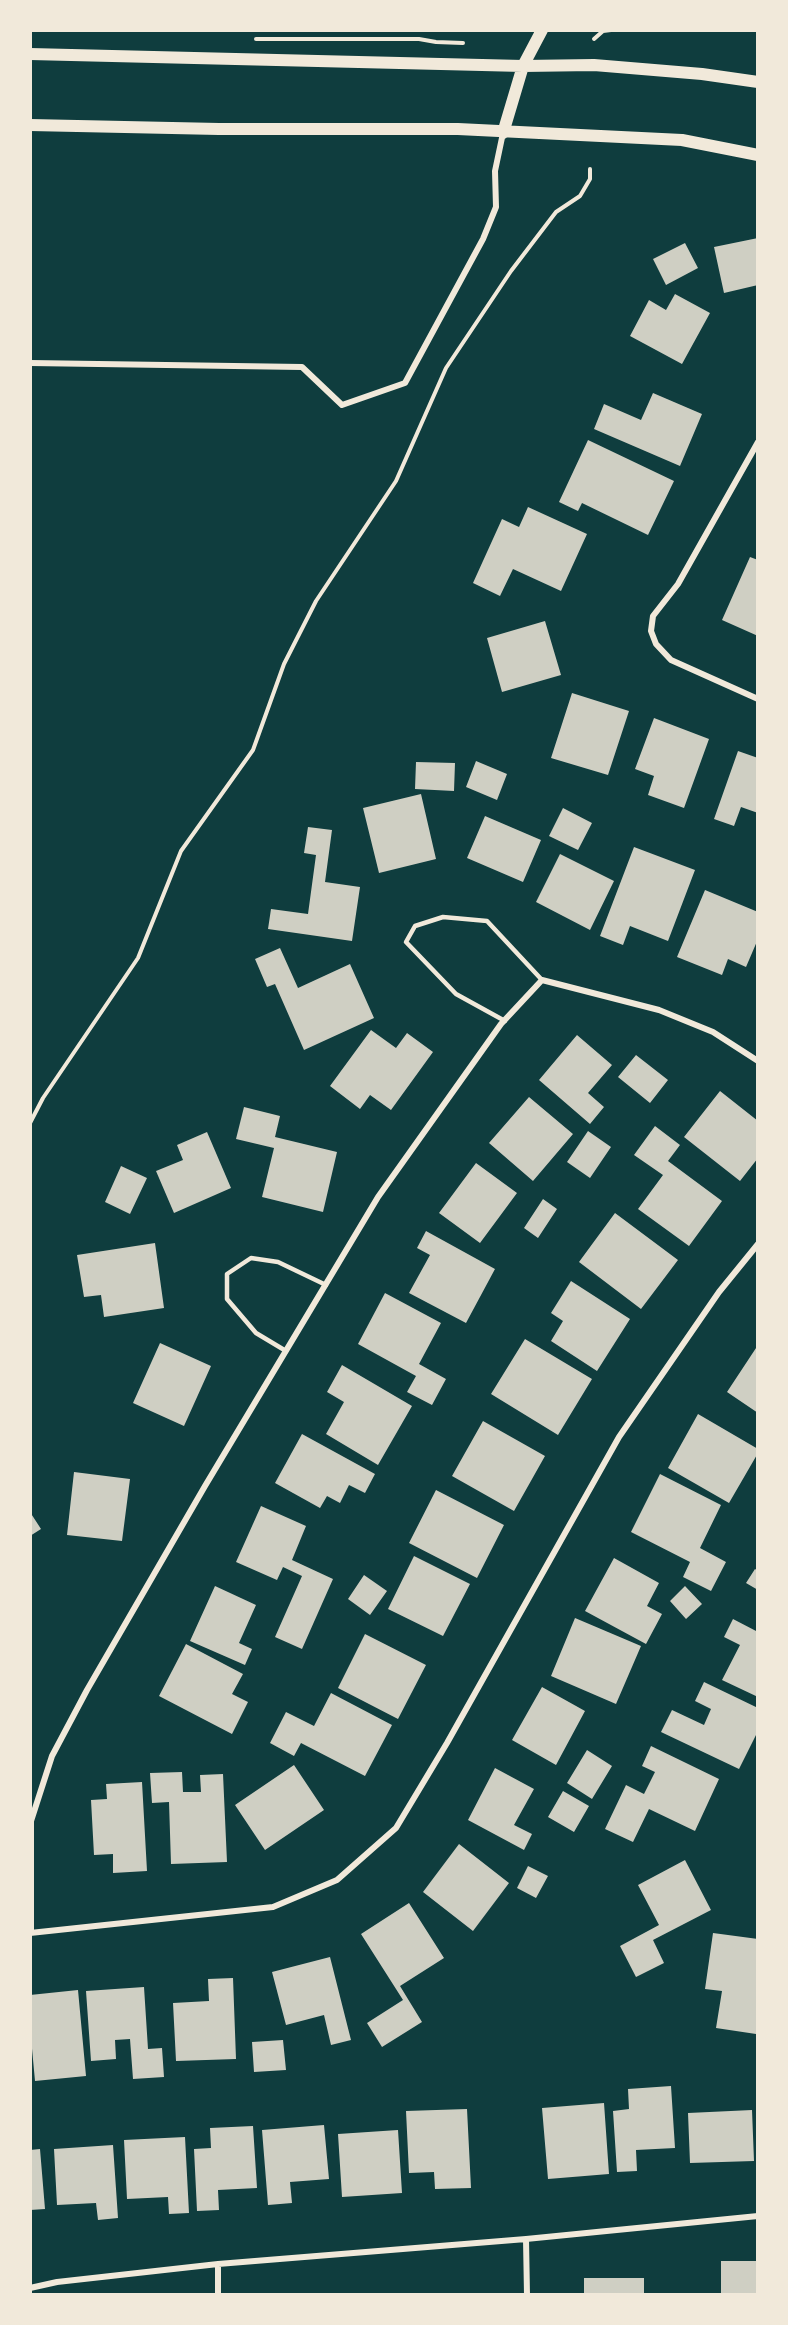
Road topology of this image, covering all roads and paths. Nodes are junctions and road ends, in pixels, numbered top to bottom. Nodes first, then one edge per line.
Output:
1 (542, 30) edge
2 (611, 30) edge
3 (594, 39) dead end
4 (30, 54) edge
5 (523, 66) junction
6 (758, 82) edge
7 (30, 125) edge
8 (503, 133) junction
9 (758, 155) edge
10 (590, 169) dead end
11 (30, 363) edge
12 (758, 442) edge
13 (758, 699) edge
14 (542, 980) junction
15 (505, 1021) junction
16 (758, 1061) edge
17 (30, 1122) edge
18 (758, 1244) edge
19 (326, 1285) junction
20 (286, 1351) junction
21 (31, 1933) edge
22 (758, 2216) edge
23 (526, 2239) junction
24 (218, 2264) junction
25 (30, 2288) edge
26 (218, 2295) edge
27 (527, 2295) edge

1 - 5 main road
2 - 3 path
4 - 5 main road
5 - 6 main road
5 - 8 main road
7 - 8 main road
8 - 9 main road
8 - 11 street
10 - 17 path
12 - 13 street
14 - 15 street
14 - 15 lane
14 - 16 street
15 - 19 street
18 - 21 street
19 - 20 street
19 - 20 lane
20 - 21 street
22 - 23 street
23 - 24 street
23 - 27 street
24 - 25 street
24 - 26 street

